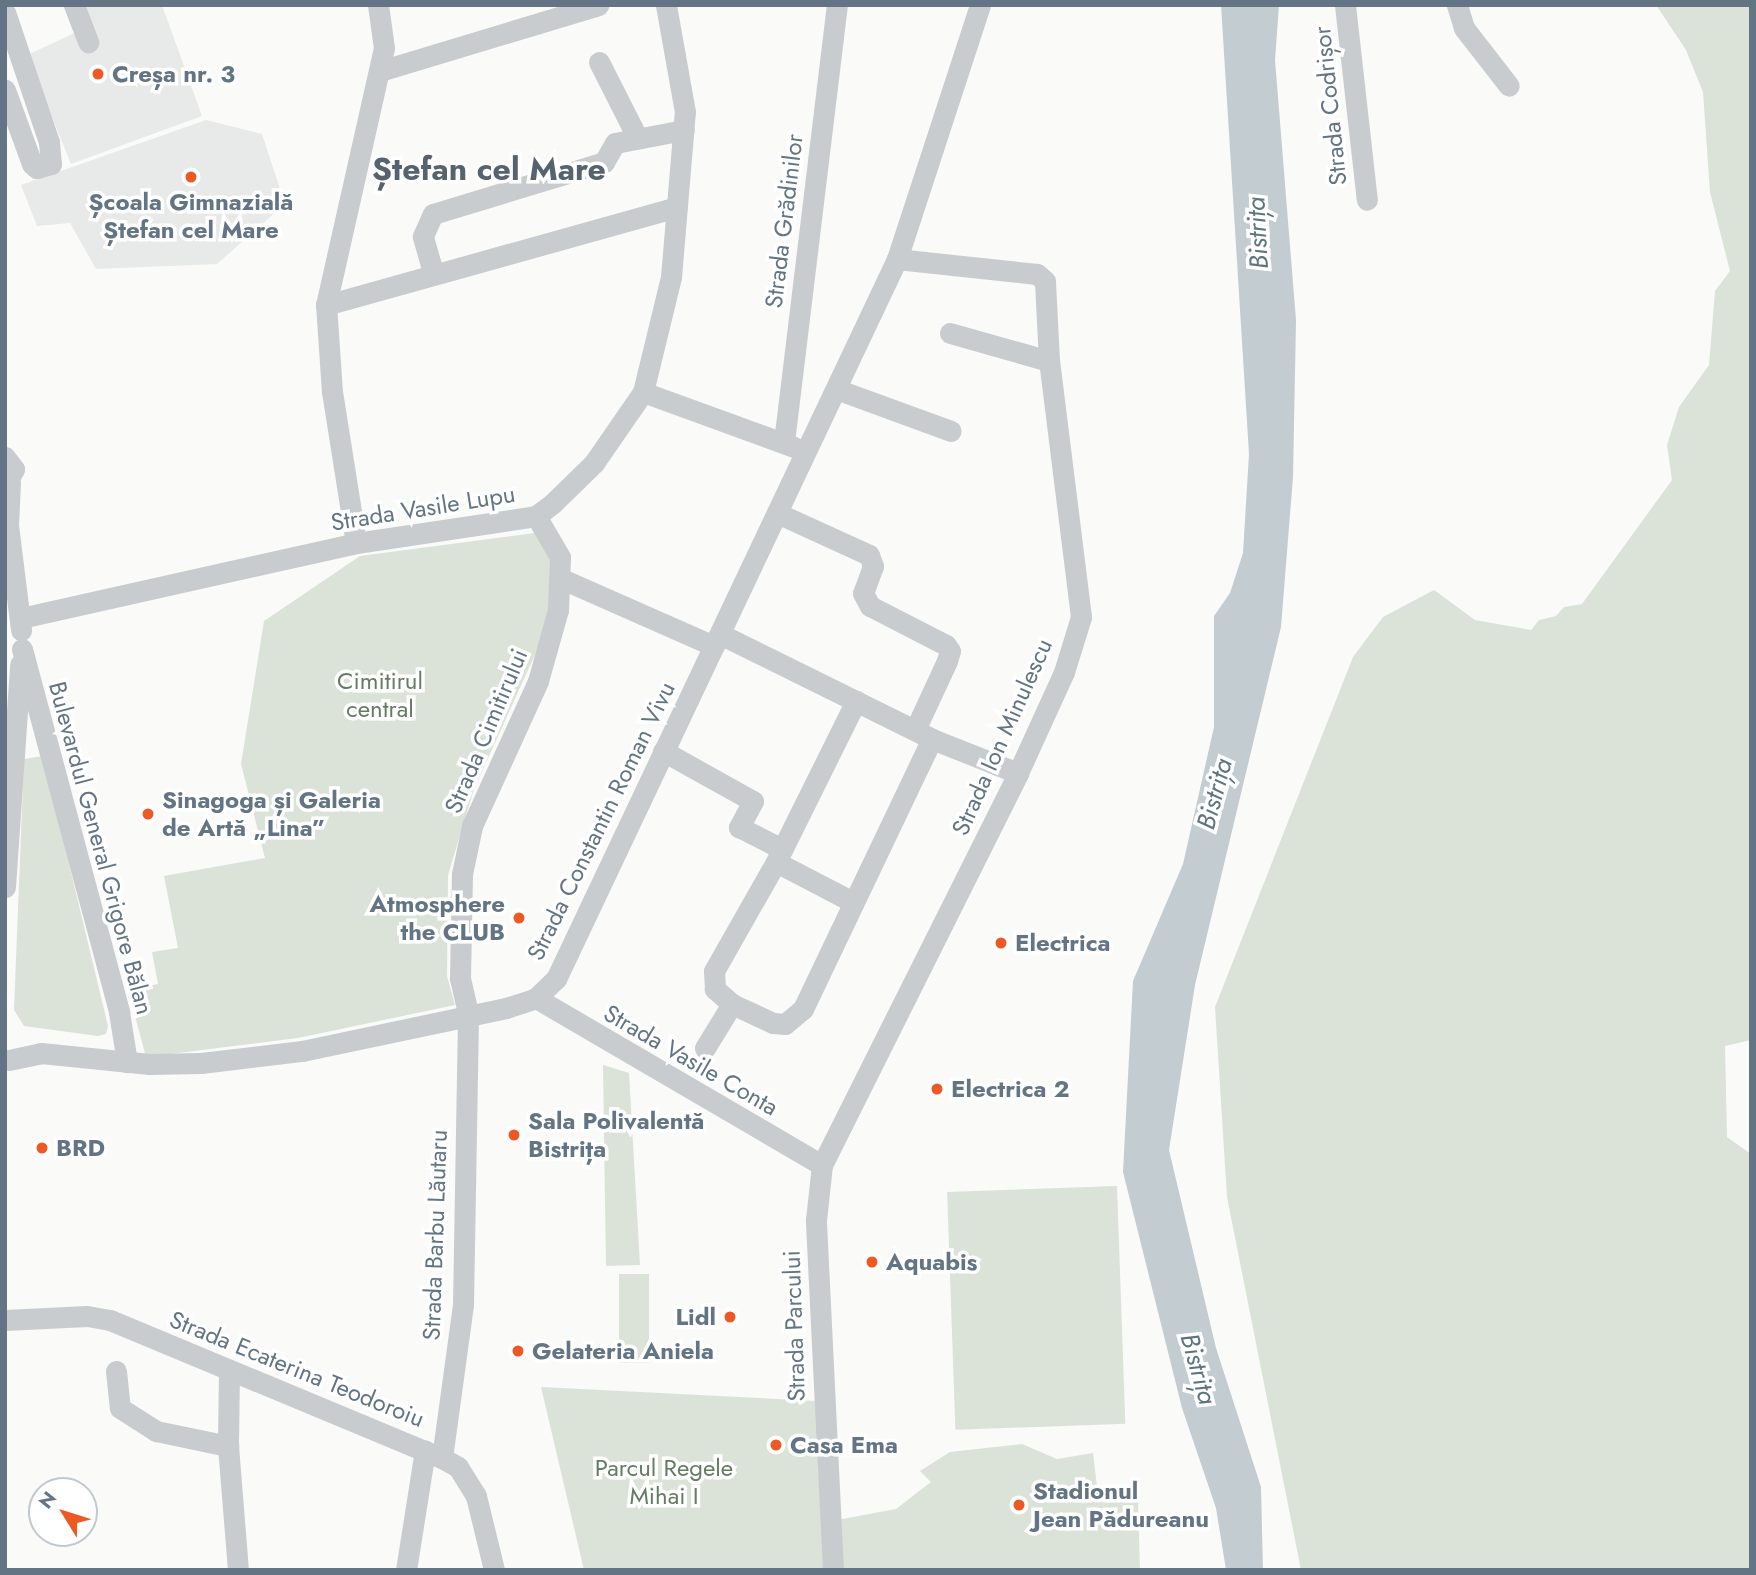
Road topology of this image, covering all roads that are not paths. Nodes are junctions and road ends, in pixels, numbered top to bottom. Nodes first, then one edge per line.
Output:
1 (74, 5) edge
2 (378, 5) edge
3 (598, 5) edge
4 (666, 5) edge
5 (837, 5) edge
6 (980, 5) edge
7 (1345, 5) edge
8 (1457, 5) edge
9 (559, 11) edge
10 (5, 12) edge
11 (88, 42) dead end
12 (599, 62) dead end
13 (380, 71) junction
14 (1509, 86) dead end
15 (5, 90) edge
16 (684, 130) junction
17 (637, 137) junction
18 (1367, 200) dead end
19 (677, 207) junction
20 (897, 259) junction
21 (433, 272) junction
22 (326, 305) junction
23 (950, 333) dead end
24 (1049, 360) junction
25 (836, 389) junction
26 (643, 391) junction
27 (951, 431) dead end
28 (784, 442) junction
29 (806, 452) junction
30 (6, 457) edge
31 (8, 484) edge
32 (777, 513) junction
33 (536, 516) junction
34 (7, 522) edge
35 (356, 543) junction
36 (562, 579) junction
37 (21, 618) junction
38 (717, 640) junction
39 (22, 649) junction
40 (856, 701) junction
41 (923, 734) junction
42 (663, 751) junction
43 (1018, 773) junction
44 (779, 856) junction
45 (5, 887) edge
46 (853, 902) junction
47 (536, 998) junction
48 (732, 1004) junction
49 (468, 1013) junction
50 (705, 1048) dead end
51 (7, 1060) edge
52 (127, 1062) junction
53 (822, 1165) junction
54 (5, 1320) edge
55 (229, 1370) junction
56 (116, 1371) dead end
57 (229, 1446) junction
58 (433, 1454) junction
59 (238, 1570) edge
60 (405, 1570) edge
61 (494, 1570) edge
62 (832, 1570) edge

1 - 11 street
2 - 13 street
3 - 9 street
4 - 16 street, Strada Vasile Lupu
5 - 28 street, Strada Grădinilor
6 - 20 street, Strada Constantin Roman Vivu
7 - 18 street, Strada Codrișor
8 - 14 street
9 - 13 street
10 - 15 street
12 - 17 street
13 - 22 street
16 - 17 street
16 - 19 street, Strada Vasile Lupu
17 - 21 street
19 - 21 street
19 - 26 street, Strada Vasile Lupu
20 - 24 street, Strada Ion Minulescu
20 - 25 street, Strada Constantin Roman Vivu
21 - 22 street
22 - 35 street
23 - 24 street
24 - 43 street, Strada Ion Minulescu
25 - 27 street
25 - 29 street, Strada Constantin Roman Vivu
26 - 28 street
26 - 33 street, Strada Vasile Lupu
28 - 29 street
29 - 32 street, Strada Constantin Roman Vivu
30 - 31 street, Bulevardul General Grigore Bălan
31 - 34 street, Bulevardul General Grigore Bălan
32 - 38 street, Strada Constantin Roman Vivu
32 - 41 street
33 - 35 street, Strada Vasile Lupu
33 - 36 street, Strada Cimitirului
34 - 37 street, Bulevardul General Grigore Bălan
35 - 37 street, Strada Vasile Lupu
36 - 38 street
36 - 49 street, Strada Cimitirului
37 - 39 street, Bulevardul General Grigore Bălan
38 - 40 street
38 - 42 street, Strada Constantin Roman Vivu
39 - 45 street, Bulevardul General Grigore Bălan
39 - 52 street, Bulevardul General Grigore Bălan
40 - 41 street
40 - 44 street
41 - 43 street
41 - 46 street
42 - 44 street
42 - 47 street, Strada Constantin Roman Vivu
43 - 53 street, Strada Ion Minulescu
44 - 46 street
44 - 48 street
46 - 48 street
47 - 49 street, Strada Constantin Roman Vivu
47 - 53 street, Strada Vasile Conta
48 - 50 street
49 - 52 street, Strada Constantin Roman Vivu
49 - 58 street, Strada Barbu Lăutaru
51 - 52 street, Strada Constantin Roman Vivu
53 - 62 street, Strada Parcului
54 - 55 street, Strada Ecaterina Teodoroiu
55 - 57 street
55 - 58 street, Strada Ecaterina Teodoroiu
56 - 57 street
57 - 59 street
58 - 60 street, Strada Barbu Lăutaru
58 - 61 street, Strada Ecaterina Teodoroiu

